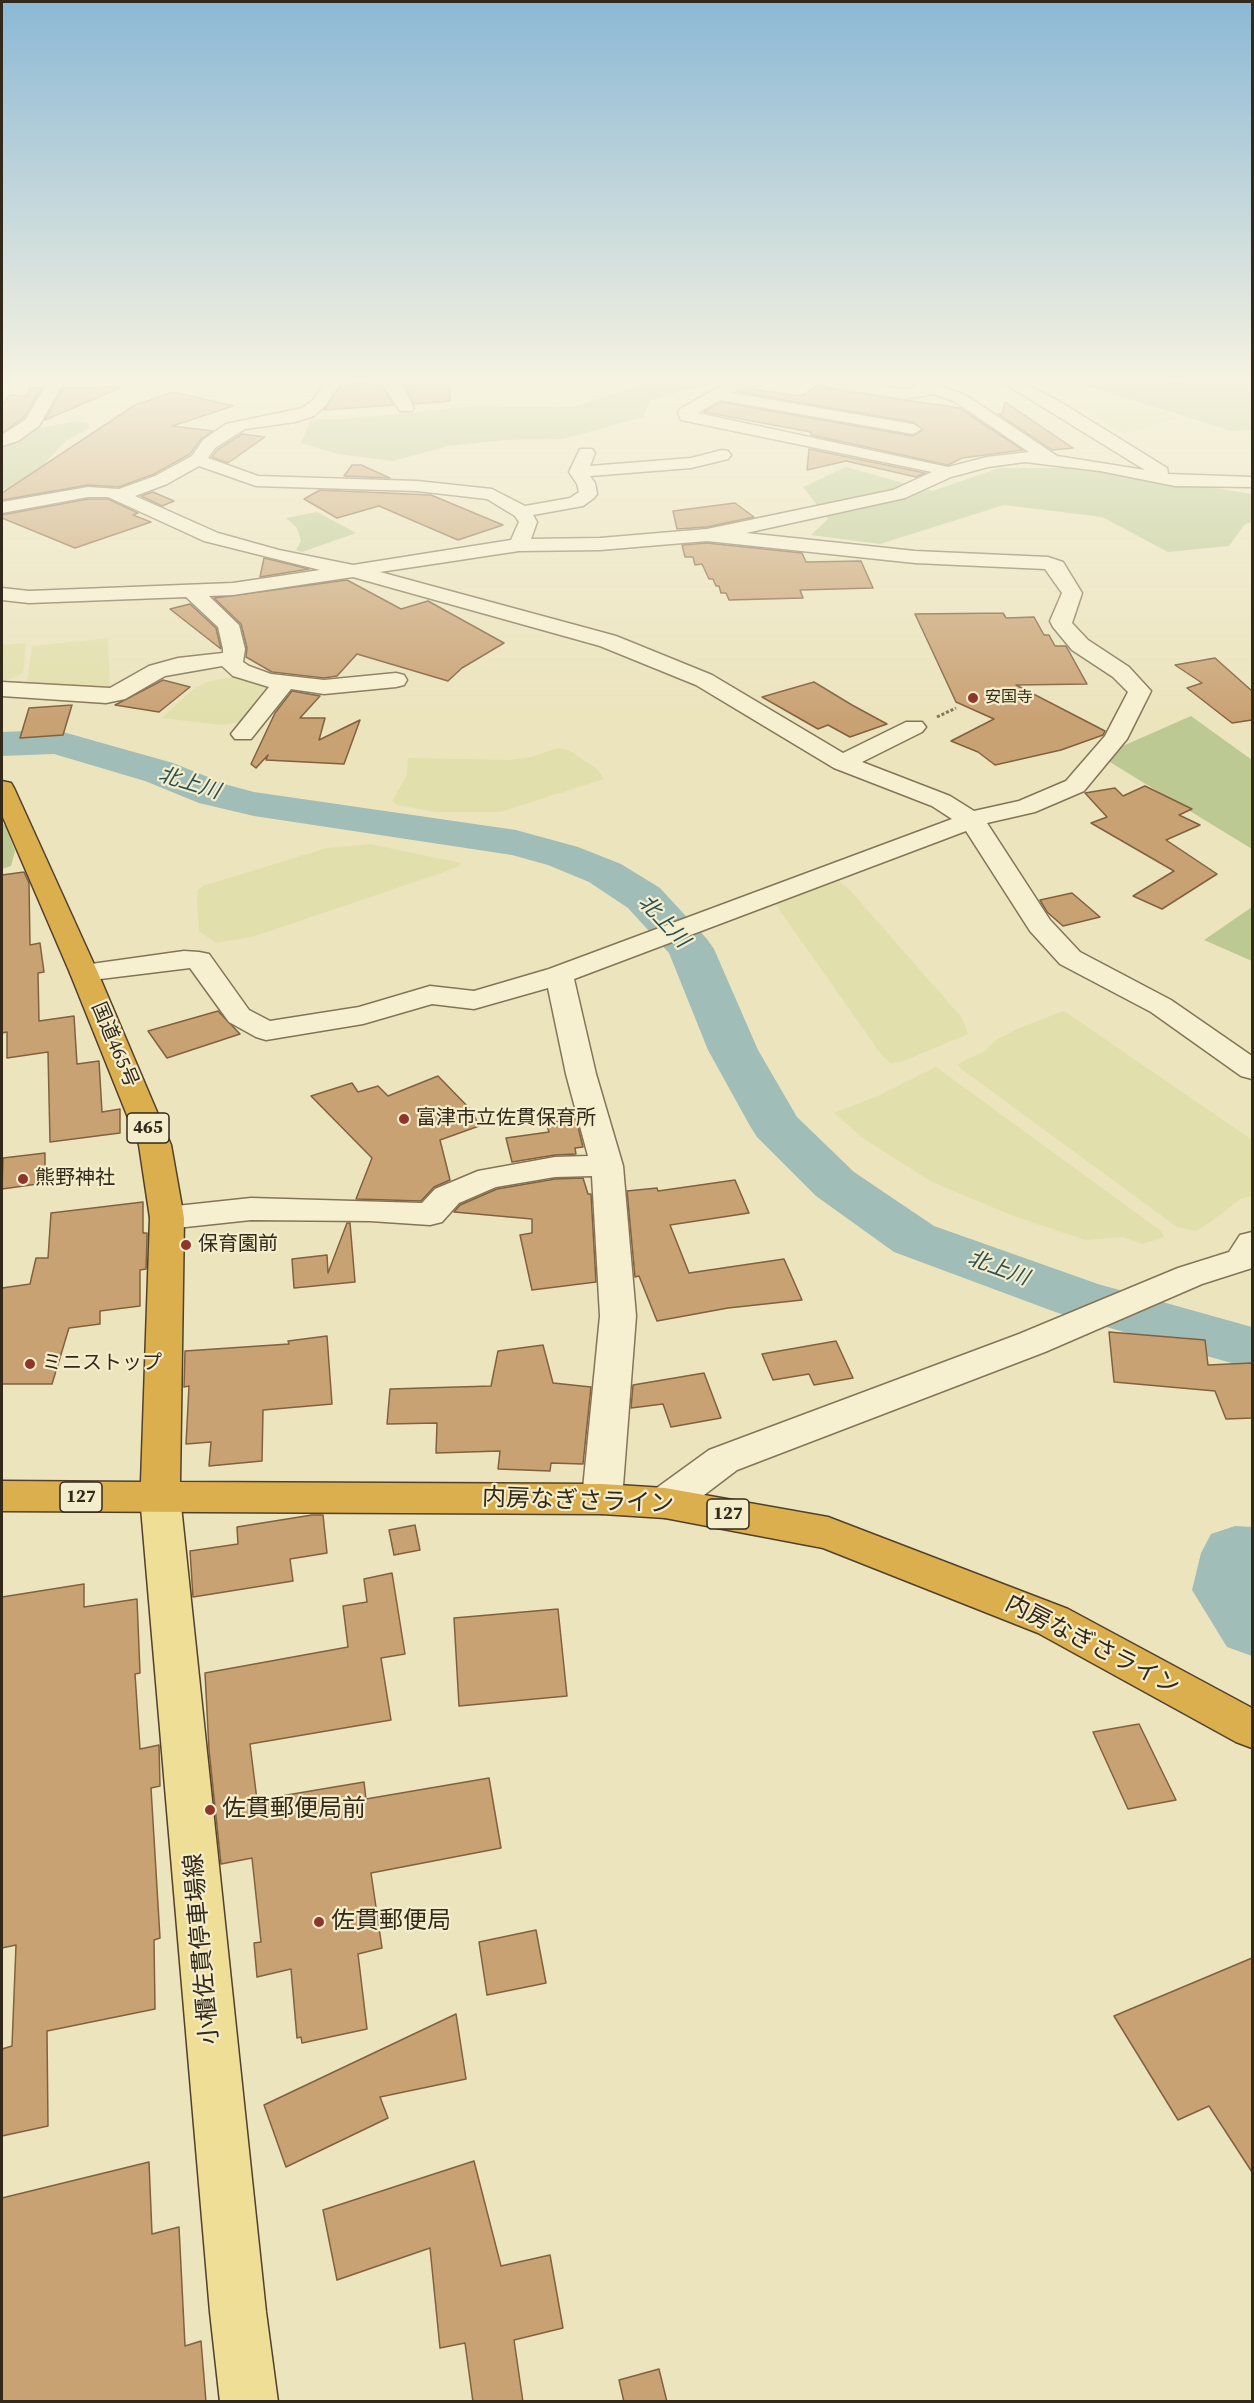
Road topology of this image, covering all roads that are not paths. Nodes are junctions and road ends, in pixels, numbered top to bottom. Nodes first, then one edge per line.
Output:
1 (76, 494) edge
2 (111, 494) edge
3 (492, 494) edge
4 (588, 494) edge
5 (898, 494) edge
6 (120, 495) joint
7 (2, 507) edge
8 (522, 512) junction
9 (708, 535) junction
10 (519, 545) junction
11 (360, 572) junction
12 (193, 592) junction
13 (2, 594) edge
14 (233, 658) junction
15 (396, 680) dead end
16 (285, 682) junction
17 (2, 689) edge
18 (914, 727) dead end
19 (243, 734) dead end
20 (842, 763) junction
21 (2, 788) edge
22 (972, 820) junction
23 (84, 973) junction
24 (559, 975) junction
25 (1252, 1070) edge
26 (607, 1166) junction
27 (167, 1218) junction
28 (1249, 1258) edge
29 (160, 1496) junction
30 (2, 1497) edge
31 (602, 1499) junction
32 (665, 1503) junction
33 (1252, 1729) edge
34 (249, 2402) edge

1 - 7 street
2 - 6 street
3 - 8 street
4 - 8 street
5 - 9 street
6 - 11 street
8 - 10 street
9 - 10 street
9 - 22 street
10 - 11 street
11 - 12 street
11 - 20 street
12 - 13 street
12 - 14 street
14 - 16 street
14 - 17 street
15 - 16 street
16 - 19 street
18 - 20 street
20 - 22 street
21 - 23 highway, 国道465号 / 465
22 - 24 street
22 - 25 street
23 - 24 street
23 - 27 highway, 国道465号 / 465
24 - 26 street
26 - 27 street
26 - 31 street
27 - 29 highway, 国道465号 / 465
28 - 32 street
29 - 30 highway, 内房なぎさライン / 127
29 - 31 highway, 内房なぎさライン / 127
29 - 34 main road, 小櫃佐貫停車場線
31 - 32 highway, 内房なぎさライン / 127
32 - 33 highway, 内房なぎさライン / 127

